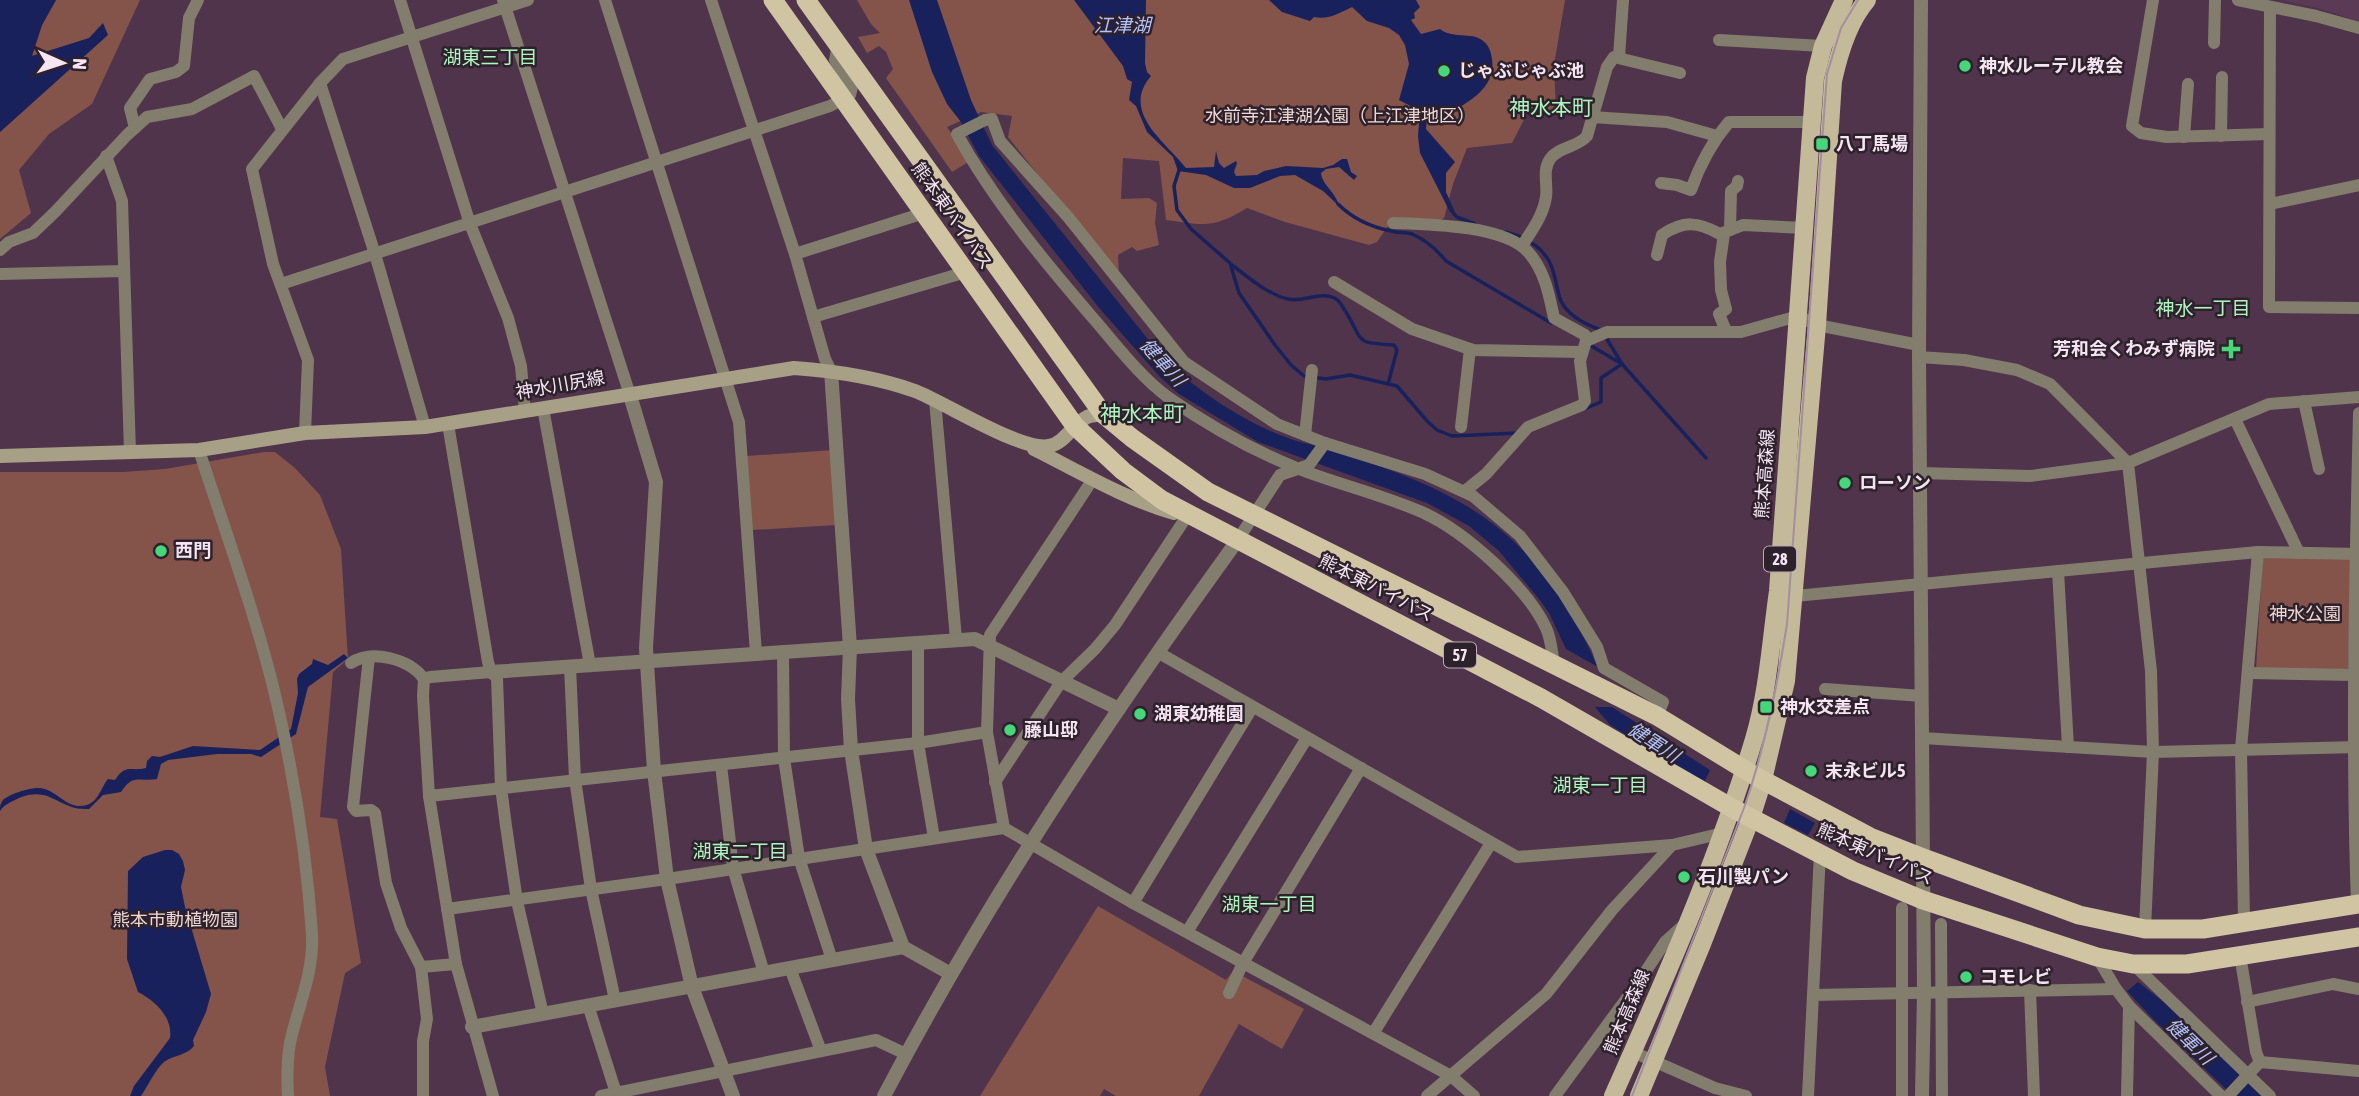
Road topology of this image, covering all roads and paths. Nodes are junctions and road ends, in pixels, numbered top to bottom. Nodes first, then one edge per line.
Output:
1 (198, 0) edge
2 (400, 0) edge
3 (528, 0) edge
4 (605, 0) edge
5 (711, 0) edge
6 (774, 0) edge
7 (806, 0) edge
8 (1623, 0) edge
9 (1844, 0) edge
10 (1867, 0) edge
11 (1921, 0) edge
12 (2153, 0) edge
13 (2215, 0) edge
14 (2238, 0) edge
15 (504, 4) edge
16 (2270, 7) junction
17 (2359, 28) edge
18 (410, 37) junction
19 (1718, 40) dead end
20 (2214, 43) dead end
21 (838, 45) junction
22 (1822, 46) junction
23 (1619, 57) junction
24 (1680, 74) dead end
25 (2221, 77) dead end
26 (320, 83) junction
27 (2188, 84) dead end
28 (843, 100) junction
29 (1592, 117) junction
30 (1811, 122) junction
31 (135, 128) junction
32 (282, 129) junction
33 (754, 131) junction
34 (2269, 134) junction
35 (2221, 135) junction
36 (1717, 136) junction
37 (2184, 136) junction
38 (106, 156) junction
39 (656, 163) junction
40 (1738, 181) dead end
41 (1661, 183) dead end
42 (2359, 185) edge
43 (565, 194) junction
44 (2270, 204) junction
45 (924, 213) junction
46 (1394, 223) dead end
47 (470, 224) junction
48 (1804, 228) junction
49 (1727, 232) junction
50 (1522, 246) junction
51 (0, 250) edge
52 (375, 254) junction
53 (796, 254) junction
54 (1657, 255) dead end
55 (124, 271) junction
56 (966, 272) junction
57 (0, 274) edge
58 (1334, 282) dead end
59 (281, 284) junction
60 (2359, 308) edge
61 (1798, 316) junction
62 (813, 317) junction
63 (1817, 325) junction
64 (1726, 331) junction
65 (1584, 346) junction
66 (1470, 349) junction
67 (1919, 351) junction
68 (1312, 370) dead end
69 (831, 371) junction
70 (726, 377) junction
71 (629, 393) junction
72 (2359, 397) edge
73 (935, 400) junction
74 (2304, 401) junction
75 (543, 408) junction
76 (525, 411) junction
77 (2359, 413) edge
78 (1103, 414) junction
79 (2235, 419) junction
80 (448, 424) junction
81 (1075, 426) junction
82 (425, 427) junction
83 (1461, 427) dead end
84 (305, 433) junction
85 (1305, 435) junction
86 (1017, 440) junction
87 (1325, 443) junction
88 (199, 450) junction
89 (130, 452) junction
90 (0, 456) edge
91 (2128, 463) junction
92 (1304, 467) junction
93 (2319, 469) dead end
94 (1920, 473) junction
95 (1093, 479) junction
96 (1465, 491) junction
97 (1253, 514) junction
98 (1191, 518) junction
99 (1237, 541) junction
100 (2258, 552) junction
101 (2299, 553) junction
102 (2358, 554) edge
103 (2140, 563) junction
104 (2058, 571) junction
105 (1921, 584) junction
106 (1795, 596) junction
107 (956, 639) junction
108 (918, 642) junction
109 (988, 644) junction
110 (850, 647) junction
111 (783, 652) junction
112 (756, 653) junction
113 (1158, 653) junction
114 (369, 657) junction
115 (648, 661) junction
116 (351, 663) dead end
117 (1554, 664) junction
118 (590, 665) junction
119 (570, 666) junction
120 (491, 672) junction
121 (2248, 673) junction
122 (2354, 675) junction
123 (425, 680) junction
124 (1061, 682) junction
125 (1825, 689) dead end
126 (1922, 696) junction
127 (1252, 708) junction
128 (1119, 709) junction
129 (1657, 716) junction
130 (987, 732) junction
131 (1307, 738) junction
132 (1922, 738) junction
133 (918, 743) junction
134 (2068, 747) junction
135 (2356, 747) edge
136 (2241, 749) junction
137 (851, 750) junction
138 (2153, 752) junction
139 (784, 758) junction
140 (721, 765) junction
141 (1361, 768) junction
142 (1743, 770) junction
143 (654, 771) junction
144 (575, 779) junction
145 (1763, 780) junction
146 (995, 782) junction
147 (501, 787) junction
148 (429, 796) junction
149 (1732, 808) junction
150 (2356, 815) edge
151 (1751, 818) junction
152 (1004, 828) junction
153 (1723, 834) junction
154 (934, 838) junction
155 (1031, 841) junction
156 (1490, 843) junction
157 (1672, 845) junction
158 (866, 849) junction
159 (1819, 853) junction
160 (1921, 857) junction
161 (799, 858) junction
162 (733, 868) junction
163 (667, 879) junction
164 (591, 889) junction
165 (1923, 900) junction
166 (517, 901) junction
167 (1133, 903) junction
168 (2358, 904) edge
169 (1902, 908) dead end
170 (447, 909) junction
171 (1690, 919) junction
172 (2244, 921) junction
173 (1941, 924) dead end
174 (2145, 929) junction
175 (1187, 932) junction
176 (2359, 936) edge
177 (903, 947) junction
178 (2240, 955) junction
179 (2097, 957) junction
180 (831, 960) junction
181 (1243, 963) junction
182 (456, 964) junction
183 (2133, 964) junction
184 (421, 967) junction
185 (790, 968) junction
186 (764, 973) junction
187 (951, 974) junction
188 (692, 987) junction
189 (2116, 989) junction
190 (2359, 989) edge
191 (2030, 990) junction
192 (1924, 992) junction
193 (1942, 992) junction
194 (1229, 993) dead end
195 (1902, 993) junction
196 (1813, 995) junction
197 (615, 1000) junction
198 (2247, 1002) junction
199 (588, 1005) junction
200 (2129, 1006) junction
201 (543, 1014) junction
202 (472, 1027) junction
203 (1374, 1032) junction
204 (821, 1051) junction
205 (1633, 1052) junction
206 (906, 1054) junction
207 (1654, 1060) junction
208 (2260, 1062) junction
209 (722, 1071) junction
210 (2359, 1071) edge
211 (1451, 1076) junction
212 (2246, 1078) junction
213 (1713, 1092) edge
214 (616, 1095) edge
215 (288, 1096) edge
216 (423, 1096) edge
217 (494, 1096) edge
218 (601, 1096) edge
219 (733, 1096) edge
220 (884, 1096) edge
221 (1427, 1096) edge
222 (1474, 1096) edge
223 (1555, 1096) edge
224 (1614, 1096) edge
225 (1639, 1096) edge
226 (1746, 1096) edge
227 (1808, 1096) edge
228 (1902, 1096) edge
229 (1923, 1096) edge
230 (1942, 1096) edge
231 (2034, 1096) edge
232 (2127, 1096) edge
233 (2221, 1096) edge
234 (2228, 1096) edge
235 (2270, 1096) edge

1 - 31 street
2 - 18 street
3 - 15 street
4 - 39 street
5 - 33 street
6 - 28 highway, 熊本東バイパス / 57
7 - 21 highway, 熊本東バイパス / 57
8 - 23 street
9 - 22 main road, 熊本高森線 / 28
10 - 63 main road, 28
11 - 67 street
12 - 37 street
13 - 20 street
14 - 16 street
15 - 18 street
15 - 43 street
16 - 17 street
16 - 34 street
18 - 26 street
18 - 47 street
19 - 22 street
21 - 28 street
21 - 78 highway, 熊本東バイパス / 57
22 - 30 main road, 熊本高森線 / 28
23 - 24 street
23 - 29 street
25 - 35 street
26 - 32 street
26 - 52 street
27 - 37 street
28 - 33 street
28 - 45 highway, 熊本東バイパス / 57
29 - 36 street
29 - 50 street
30 - 36 street
30 - 48 main road, 熊本高森線 / 28
31 - 32 street
31 - 38 street
32 - 59 street
33 - 39 street
33 - 53 street
34 - 35 street
34 - 44 street
35 - 37 street
36 - 41 street
38 - 51 street
38 - 55 street
39 - 43 street
39 - 70 street
40 - 49 street
42 - 44 street
43 - 47 street
43 - 71 street
44 - 60 street
45 - 53 street
45 - 56 highway, 熊本東バイパス / 57
46 - 50 street
47 - 52 street
47 - 76 street
48 - 49 street
48 - 61 main road, 熊本高森線 / 28
49 - 54 street
49 - 64 street
50 - 65 street
52 - 59 street
52 - 82 street
53 - 62 street
55 - 57 street
55 - 89 street
56 - 62 street
56 - 81 highway, 熊本東バイパス / 57
58 - 66 street
59 - 84 street
61 - 63 street
61 - 64 street
61 - 142 main road, 熊本高森線 / 28
62 - 69 street
63 - 67 street
63 - 106 main road, 28
64 - 65 street
65 - 66 street
65 - 96 street
66 - 83 street
67 - 91 street
67 - 94 street
68 - 85 street
69 - 70 main road, 神水川尻線
69 - 73 main road, 神水川尻線
69 - 110 street
70 - 71 main road, 神水川尻線
70 - 112 street
71 - 75 main road, 神水川尻線
71 - 115 street
72 - 74 street
73 - 86 main road, 神水川尻線
73 - 107 street
74 - 79 street
74 - 93 street
75 - 76 main road, 神水川尻線
75 - 118 street
76 - 80 main road, 神水川尻線
77 - 102 street
78 - 81 main road, 神水川尻線
78 - 97 highway, 熊本東バイパス / 57
79 - 91 street
79 - 101 street
80 - 82 main road, 神水川尻線
80 - 120 street
81 - 86 main road, 神水川尻線
81 - 98 highway, 熊本東バイパス / 57
82 - 84 main road, 神水川尻線
84 - 88 main road, 神水川尻線
85 - 87 street
85 - 92 street
86 - 95 main road
87 - 92 street
87 - 96 street
88 - 89 main road, 神水川尻線
88 - 215 street
89 - 90 main road, 神水川尻線
91 - 94 street
91 - 103 street
92 - 97 street
92 - 117 street
94 - 105 street
95 - 98 main road
95 - 109 street
96 - 129 street
97 - 99 street
97 - 117 highway, 熊本東バイパス / 57
98 - 99 highway, 熊本東バイパス / 57
98 - 124 street
99 - 113 street
99 - 149 highway, 熊本東バイパス / 57
100 - 101 street
100 - 103 street
100 - 121 street
101 - 102 street
102 - 122 street
103 - 104 street
103 - 138 street
104 - 105 street
104 - 134 street
105 - 106 street
105 - 126 street
106 - 145 main road, 28
107 - 108 street
107 - 109 street
108 - 110 street
108 - 133 street
109 - 124 street
109 - 130 street
110 - 111 street
110 - 137 street
111 - 112 street
111 - 139 street
112 - 115 street
113 - 127 street
113 - 128 street
114 - 116 street
114 - 123 street
114 - 184 street
115 - 118 street
115 - 143 street
117 - 129 highway, 熊本東バイパス / 57
118 - 119 street
119 - 120 street
119 - 144 street
120 - 123 street
120 - 147 street
121 - 122 street
121 - 136 street
122 - 135 street
123 - 148 street
124 - 128 street
124 - 146 street
125 - 126 street
126 - 132 street
127 - 131 street
127 - 167 street
128 - 155 street
129 - 142 highway, 熊本東バイパス / 57
130 - 133 street
130 - 146 street
131 - 141 street
131 - 175 street
132 - 134 street
132 - 160 street
133 - 137 street
133 - 154 street
134 - 138 street
135 - 136 street
135 - 150 street
136 - 138 street
136 - 172 street
137 - 139 street
137 - 158 street
138 - 174 street
139 - 140 street
139 - 161 street
140 - 143 street
140 - 162 street
141 - 156 street
141 - 181 street
142 - 145 highway, 熊本東バイパス / 57
142 - 149 main road, 熊本高森線 / 28
143 - 144 street
143 - 163 street
144 - 147 street
144 - 164 street
145 - 151 main road, 28
145 - 160 highway, 熊本東バイパス / 57
146 - 152 street
147 - 148 street
147 - 166 street
148 - 170 street
149 - 151 highway, 熊本東バイパス / 57
149 - 153 main road, 熊本高森線 / 28
150 - 168 street
151 - 159 highway, 熊本東バイパス / 57
151 - 207 main road, 28
152 - 154 street
152 - 155 street
153 - 157 street
153 - 171 main road, 熊本高森線 / 28
154 - 158 street
155 - 167 street
155 - 187 street
156 - 157 street
156 - 203 street
157 - 211 street
158 - 161 street
158 - 177 street
159 - 165 highway, 熊本東バイパス / 57
159 - 196 street
160 - 165 street
160 - 174 highway, 熊本東バイパス / 57
161 - 162 street
161 - 180 street
162 - 163 street
162 - 186 street
163 - 164 street
163 - 188 street
164 - 166 street
164 - 197 street
165 - 179 highway, 熊本東バイパス / 57
165 - 192 street
166 - 170 street
166 - 201 street
167 - 175 street
168 - 172 highway, 熊本東バイパス / 57
169 - 195 street
170 - 182 street
171 - 205 main road, 熊本高森線 / 28
171 - 223 street
172 - 174 highway, 熊本東バイパス / 57
173 - 193 street
175 - 181 street
176 - 178 highway, 熊本東バイパス / 57
177 - 180 street
177 - 187 street
178 - 183 highway, 熊本東バイパス / 57
178 - 198 street
179 - 183 highway, 熊本東バイパス / 57
179 - 189 street
180 - 185 street
181 - 194 street
181 - 203 street
182 - 184 street
182 - 202 street
183 - 212 street
184 - 216 street
185 - 186 street
185 - 204 street
186 - 188 street
187 - 206 street
188 - 197 street
188 - 209 street
189 - 191 street
189 - 200 street
190 - 198 street
191 - 193 street
191 - 231 street
192 - 193 street
192 - 195 street
192 - 229 street
193 - 230 street
195 - 196 street
195 - 228 street
196 - 227 street
197 - 199 street
198 - 208 street
199 - 201 street
199 - 214 street
200 - 232 street
200 - 233 street
201 - 202 street
202 - 217 street
203 - 211 street
204 - 206 street
204 - 209 street
205 - 207 street
205 - 224 main road, 熊本高森線 / 28
206 - 220 street
207 - 213 street
207 - 225 main road, 28
208 - 210 street
208 - 212 street
209 - 214 street
209 - 219 street
211 - 221 street
211 - 222 street
212 - 234 street
212 - 235 street
213 - 226 street
214 - 218 street

